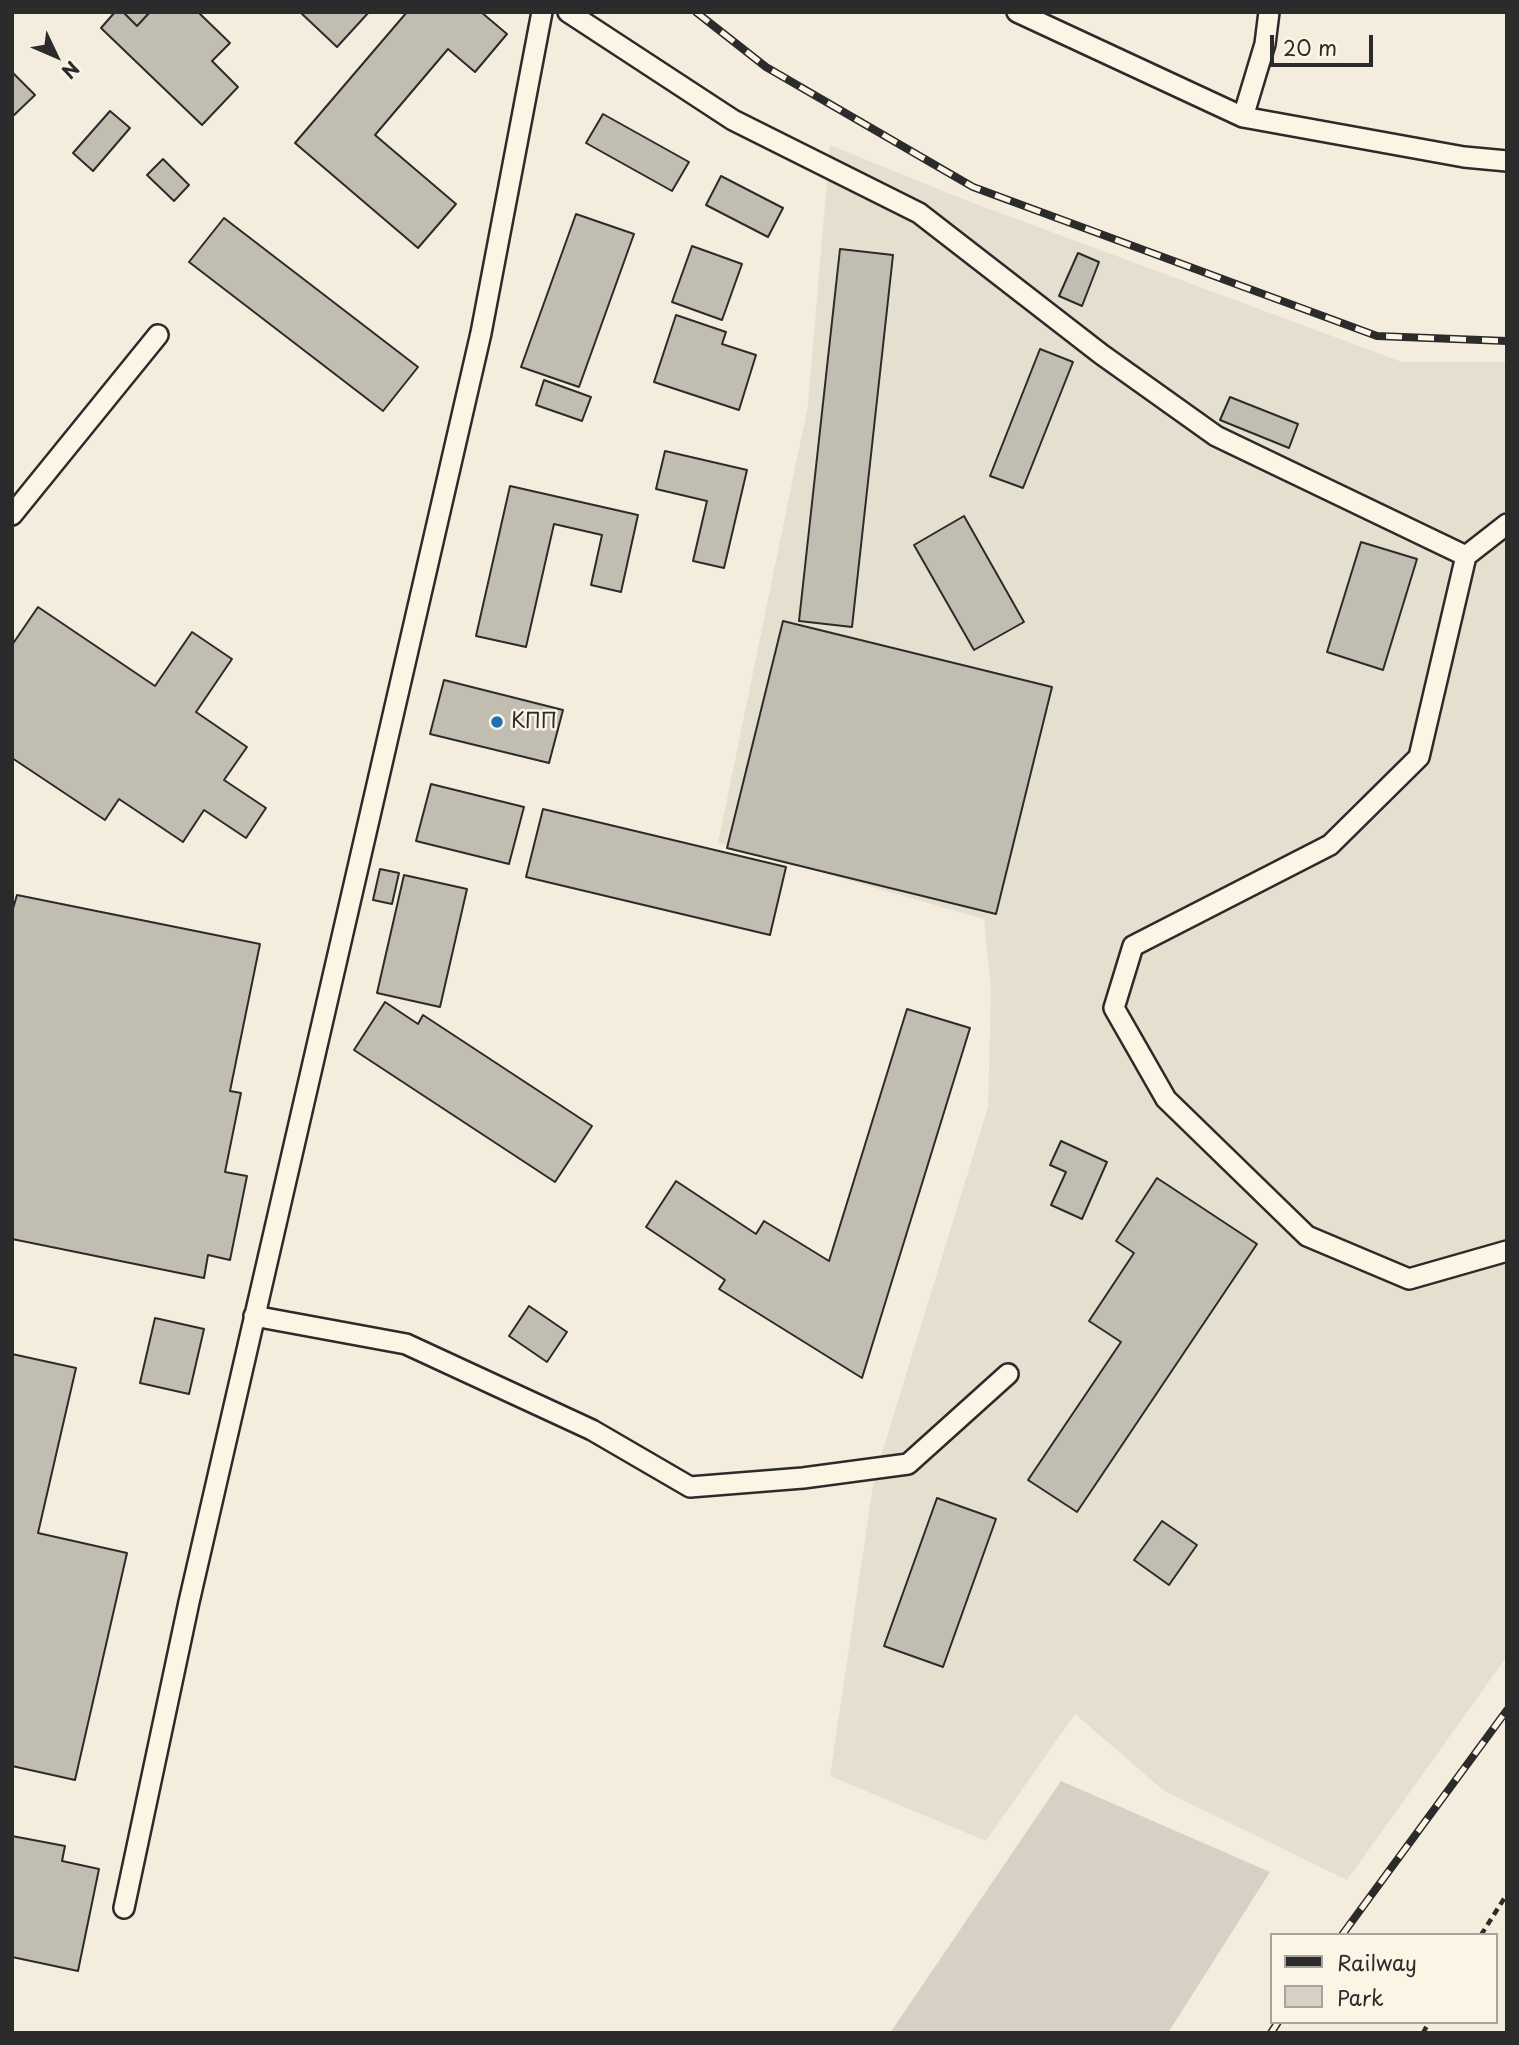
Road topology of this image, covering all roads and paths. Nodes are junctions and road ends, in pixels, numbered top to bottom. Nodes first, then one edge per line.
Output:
1 (542, 12) edge
2 (568, 12) edge
3 (1017, 12) edge
4 (1269, 12) edge
5 (1243, 117) junction
6 (1507, 161) edge
7 (158, 335) dead end
8 (12, 515) edge
9 (1507, 524) edge
10 (1466, 556) junction
11 (1507, 1251) edge
12 (254, 1316) junction
13 (1008, 1374) dead end
14 (1507, 1894) edge
15 (124, 1908) dead end
16 (1482, 1933) edge

1 - 12 lane
2 - 10 lane
3 - 5 lane
4 - 5 lane
5 - 6 lane
7 - 8 lane
9 - 10 lane
10 - 11 lane
12 - 13 lane
12 - 15 lane
14 - 16 path

